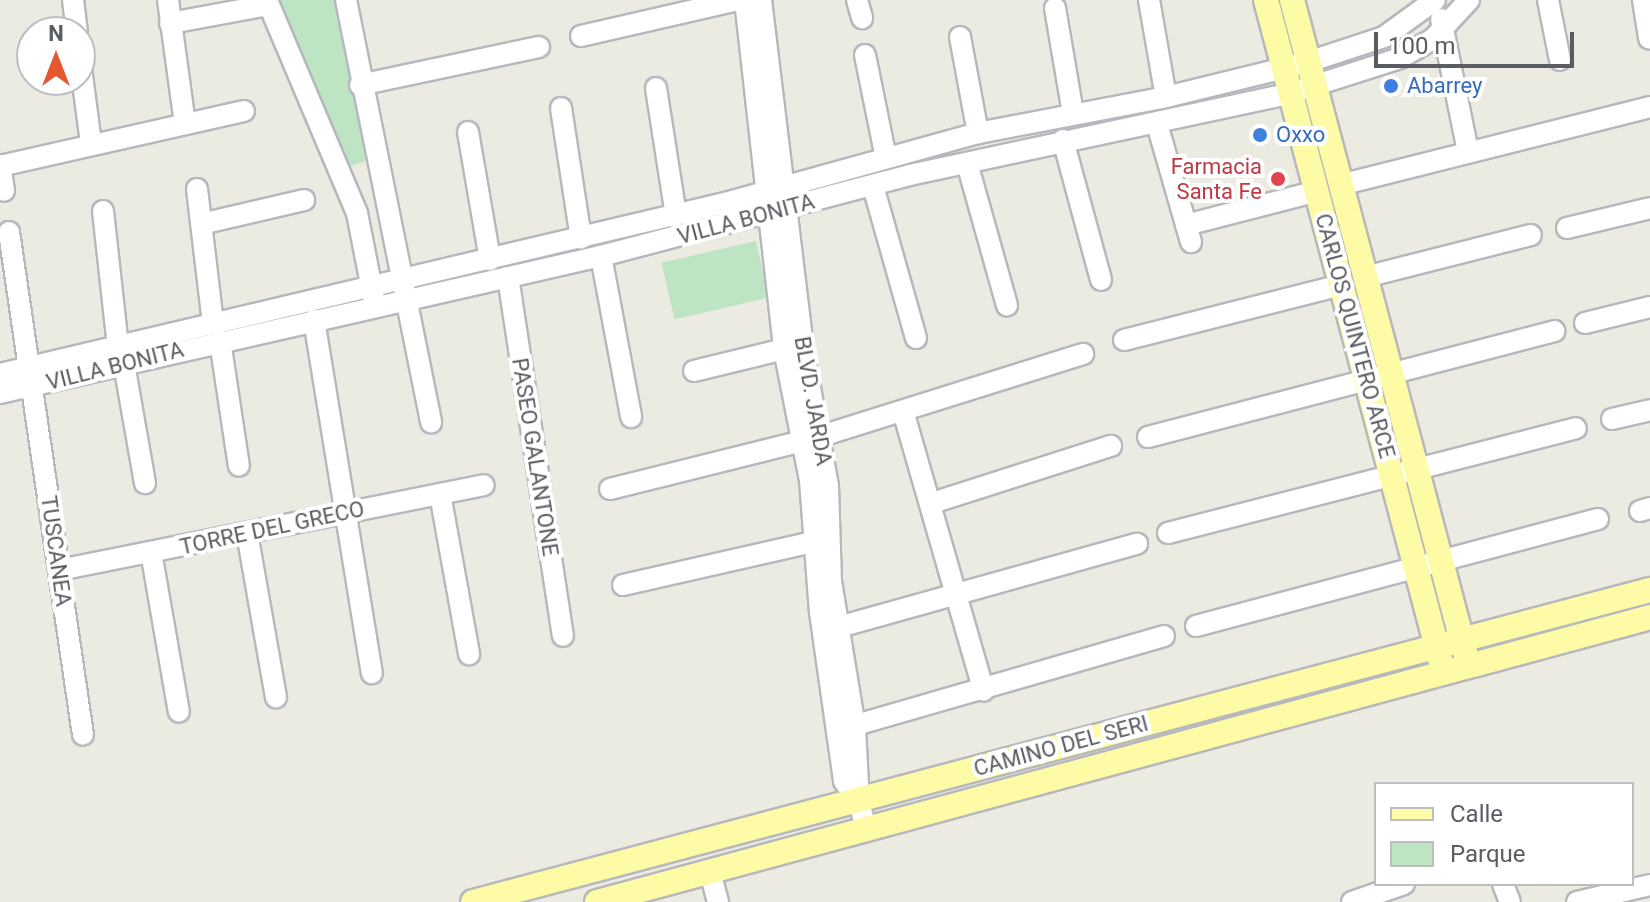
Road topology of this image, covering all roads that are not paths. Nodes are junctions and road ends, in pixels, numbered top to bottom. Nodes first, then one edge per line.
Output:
1 (168, 0) edge
2 (346, 0) edge
3 (761, 0) edge
4 (1149, 0) edge
5 (1266, 0) edge
6 (1292, 0) edge
7 (1435, 0) edge
8 (1469, 0) edge
9 (1548, 0) edge
10 (1643, 0) edge
11 (738, 1) edge
12 (267, 2) edge
13 (1055, 8) dead end
14 (170, 23) junction
15 (1445, 29) junction
16 (581, 36) dead end
17 (960, 37) dead end
18 (1649, 39) edge
19 (539, 47) dead end
20 (865, 55) dead end
21 (1560, 60) dead end
22 (1308, 62) junction
23 (1284, 68) junction
24 (360, 85) junction
25 (1315, 86) junction
26 (656, 88) dead end
27 (1291, 93) junction
28 (85, 96) edge
29 (1166, 97) junction
30 (1650, 107) edge
31 (561, 108) dead end
32 (244, 111) dead end
33 (1073, 113) junction
34 (185, 124) junction
35 (1157, 124) junction
36 (468, 132) dead end
37 (978, 133) junction
38 (1063, 140) junction
39 (91, 143) junction
40 (1468, 152) junction
41 (886, 158) junction
42 (967, 163) junction
43 (0, 165) edge
44 (377, 166) junction
45 (342, 172) junction
46 (873, 186) junction
47 (1328, 188) junction
48 (197, 189) dead end
49 (774, 190) junction
50 (4, 191) dead end
51 (304, 200) dead end
52 (1650, 208) edge
53 (103, 211) dead end
54 (776, 211) junction
55 (676, 215) junction
56 (201, 224) junction
57 (1567, 228) dead end
58 (9, 232) dead end
59 (1531, 235) dead end
60 (581, 238) junction
61 (601, 256) junction
62 (490, 260) junction
63 (508, 277) junction
64 (1365, 277) junction
65 (1101, 280) dead end
66 (1341, 285) junction
67 (405, 290) junction
68 (374, 297) junction
69 (1007, 305) dead end
70 (1650, 307) edge
71 (314, 320) junction
72 (1585, 323) dead end
73 (1554, 331) dead end
74 (216, 332) junction
75 (916, 338) dead end
76 (1124, 340) dead end
77 (784, 349) junction
78 (1083, 354) dead end
79 (121, 355) junction
80 (694, 371) dead end
81 (1391, 373) junction
82 (0, 374) edge
83 (29, 377) junction
84 (1366, 379) junction
85 (0, 393) edge
86 (1650, 410) edge
87 (903, 411) junction
88 (631, 417) dead end
89 (1612, 419) dead end
90 (431, 423) dead end
91 (1576, 428) dead end
92 (1148, 437) dead end
93 (809, 439) junction
94 (1111, 446) dead end
95 (239, 466) dead end
96 (1416, 467) junction
97 (1391, 474) junction
98 (145, 483) dead end
99 (484, 485) dead end
100 (610, 489) dead end
101 (440, 494) junction
102 (932, 503) junction
103 (347, 512) junction
104 (1598, 519) dead end
105 (247, 533) junction
106 (1168, 533) dead end
107 (822, 540) junction
108 (1137, 544) dead end
109 (151, 552) junction
110 (1441, 562) junction
111 (1416, 568) junction
112 (59, 570) junction
113 (623, 585) dead end
114 (1650, 590) edge
115 (957, 594) junction
116 (1650, 617) edge
117 (1196, 626) dead end
118 (832, 630) junction
119 (563, 636) dead end
120 (1164, 636) dead end
121 (1462, 639) junction
122 (1436, 646) junction
123 (469, 654) dead end
124 (1469, 666) junction
125 (1443, 672) junction
126 (372, 673) dead end
127 (984, 691) junction
128 (276, 697) dead end
129 (179, 712) dead end
130 (847, 728) junction
131 (83, 735) dead end
132 (1071, 743) junction
133 (1054, 776) junction
134 (859, 803) junction
135 (867, 831) junction
136 (710, 872) junction
137 (1650, 885) edge
138 (1398, 886) edge
139 (473, 902) edge
140 (597, 902) edge
141 (718, 902) edge
142 (1352, 902) edge
143 (1577, 902) edge

1 - 14 street
2 - 24 street
3 - 49 street, BLVD. JARDA
4 - 29 street
5 - 23 main road, CARLOS QUINTERO ARCE
6 - 22 main road, CARLOS QUINTERO ARCE
7 - 15 street
7 - 22 street, VILLA BONITA
8 - 15 street, VILLA BONITA
9 - 21 street
10 - 18 street
11 - 16 street
11 - 49 street, BLVD. JARDA
12 - 14 street
12 - 45 street
13 - 33 street
14 - 34 street
15 - 25 street, VILLA BONITA
15 - 40 street
17 - 37 street
19 - 24 street
20 - 41 street
22 - 23 street, VILLA BONITA
22 - 25 main road, CARLOS QUINTERO ARCE
23 - 27 main road, CARLOS QUINTERO ARCE
23 - 29 street, VILLA BONITA
24 - 44 street
25 - 27 street, VILLA BONITA
25 - 47 main road, CARLOS QUINTERO ARCE
26 - 55 street
27 - 35 street, VILLA BONITA
27 - 47 main road, CARLOS QUINTERO ARCE
28 - 39 street
29 - 33 street, VILLA BONITA
30 - 40 street
31 - 60 street
32 - 34 street
33 - 37 street, VILLA BONITA
34 - 39 street
35 - 38 street, VILLA BONITA
35 - 47 street
36 - 62 street
37 - 41 street, VILLA BONITA
38 - 42 street, VILLA BONITA
38 - 65 street
39 - 43 street
40 - 47 street
41 - 49 street, VILLA BONITA
42 - 46 street, VILLA BONITA
42 - 69 street
43 - 50 street
44 - 45 street
44 - 67 street
45 - 68 street
46 - 54 street, VILLA BONITA
46 - 75 street
47 - 64 main road, CARLOS QUINTERO ARCE
47 - 66 main road, CARLOS QUINTERO ARCE
48 - 56 street
49 - 54 street, BLVD. JARDA
49 - 55 street, VILLA BONITA
51 - 56 street
52 - 57 street
53 - 79 street
54 - 61 street, VILLA BONITA
54 - 77 street, BLVD. JARDA
54 - 93 street, BLVD. JARDA
55 - 60 street, VILLA BONITA
56 - 74 street
58 - 83 street, TUSCANEA
59 - 64 street
60 - 62 street, VILLA BONITA
61 - 63 street, VILLA BONITA
61 - 88 street
62 - 67 street, VILLA BONITA
63 - 67 street, VILLA BONITA
63 - 119 street, PASEO GALANTONE
64 - 81 main road, CARLOS QUINTERO ARCE
66 - 76 street
66 - 84 main road, CARLOS QUINTERO ARCE
67 - 68 street, VILLA BONITA
67 - 90 street
68 - 71 street, VILLA BONITA
68 - 74 street, VILLA BONITA
70 - 72 street
71 - 74 street, VILLA BONITA
71 - 103 street
73 - 81 street
74 - 79 street, VILLA BONITA
74 - 95 street
77 - 80 street
77 - 93 street, BLVD. JARDA
78 - 87 street
79 - 83 street, VILLA BONITA
79 - 98 street
81 - 84 street
81 - 96 main road, CARLOS QUINTERO ARCE
82 - 83 street, VILLA BONITA
83 - 85 street, VILLA BONITA
83 - 112 street, TUSCANEA
84 - 92 street
84 - 97 main road, CARLOS QUINTERO ARCE
86 - 89 street
87 - 93 street
87 - 102 street
91 - 96 street
93 - 100 street
93 - 107 street, BLVD. JARDA
94 - 102 street
96 - 97 street
96 - 110 main road, CARLOS QUINTERO ARCE
97 - 106 street
97 - 111 main road, CARLOS QUINTERO ARCE
99 - 101 street, TORRE DEL GRECO
101 - 103 street, TORRE DEL GRECO
101 - 123 street
102 - 115 street
103 - 105 street, TORRE DEL GRECO
103 - 126 street
104 - 110 street
105 - 109 street, TORRE DEL GRECO
105 - 128 street
107 - 113 street
107 - 118 street, BLVD. JARDA
108 - 115 street
109 - 112 street, TORRE DEL GRECO
109 - 129 street
110 - 111 street
110 - 121 main road, CARLOS QUINTERO ARCE
111 - 117 street
111 - 122 main road, CARLOS QUINTERO ARCE
112 - 131 street, TUSCANEA
114 - 121 main road, CAMINO DEL SERI
115 - 118 street
115 - 127 street
116 - 124 main road, CAMINO DEL SERI
118 - 130 street, BLVD. JARDA
120 - 127 street
121 - 122 main road, CAMINO DEL SERI
121 - 124 main road, CARLOS QUINTERO ARCE
122 - 125 main road, CARLOS QUINTERO ARCE
122 - 132 main road, CAMINO DEL SERI
124 - 125 main road, CAMINO DEL SERI
125 - 133 main road, CAMINO DEL SERI
127 - 130 street
130 - 134 street, BLVD. JARDA
132 - 133 main road
132 - 134 main road, CAMINO DEL SERI
133 - 135 main road, CAMINO DEL SERI
134 - 135 street, BLVD. JARDA
134 - 139 main road, CAMINO DEL SERI
135 - 136 main road, CAMINO DEL SERI
136 - 140 main road, CAMINO DEL SERI
136 - 141 street
137 - 143 street
138 - 142 street

